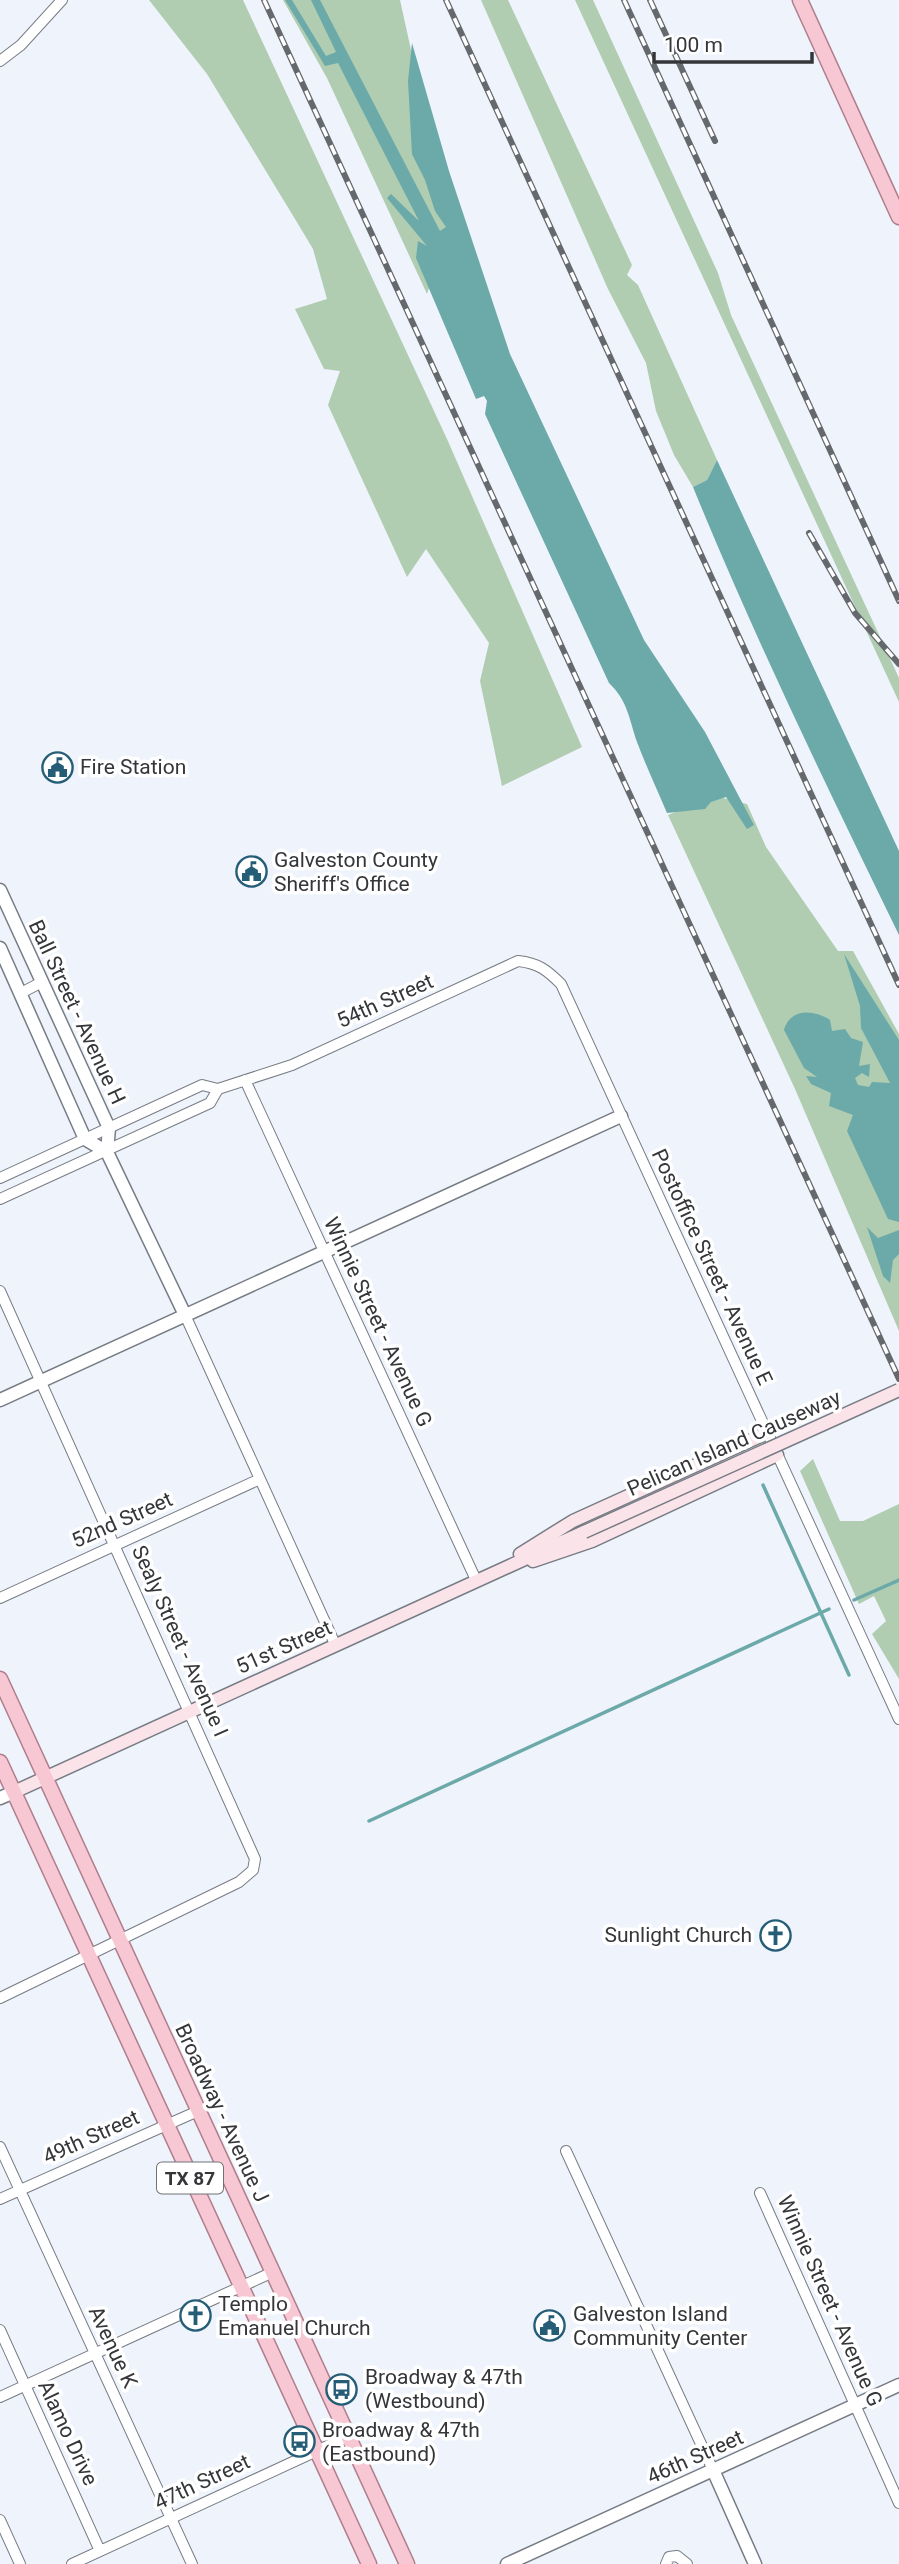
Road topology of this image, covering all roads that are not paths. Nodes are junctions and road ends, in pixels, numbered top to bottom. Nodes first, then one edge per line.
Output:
1 (62, 0) edge
2 (800, 0) edge
3 (0, 61) edge
4 (899, 217) edge
5 (0, 890) edge
6 (0, 948) edge
7 (42, 982) junction
8 (561, 984) joint
9 (21, 993) junction
10 (245, 1080) junction
11 (218, 1090) junction
12 (621, 1116) junction
13 (109, 1128) junction
14 (85, 1139) junction
15 (107, 1152) junction
16 (0, 1178) edge
17 (0, 1199) edge
18 (324, 1251) junction
19 (0, 1291) edge
20 (185, 1315) junction
21 (41, 1381) junction
22 (899, 1390) edge
23 (0, 1399) edge
24 (767, 1433) junction
25 (777, 1455) junction
26 (260, 1479) junction
27 (584, 1532) joint
28 (115, 1544) junction
29 (499, 1570) junction
30 (476, 1580) junction
31 (0, 1598) edge
32 (335, 1644) junction
33 (0, 1678) edge
34 (190, 1710) junction
35 (899, 1719) edge
36 (0, 1762) edge
37 (45, 1778) junction
38 (14, 1792) junction
39 (0, 1798) edge
40 (120, 1942) junction
41 (89, 1957) junction
42 (0, 1998) edge
43 (198, 2111) junction
44 (166, 2124) junction
45 (0, 2147) edge
46 (566, 2151) dead end
47 (20, 2190) junction
48 (760, 2193) dead end
49 (0, 2199) edge
50 (273, 2272) junction
51 (240, 2287) junction
52 (0, 2330) edge
53 (95, 2354) junction
54 (899, 2385) edge
55 (25, 2386) junction
56 (0, 2397) edge
57 (857, 2404) junction
58 (349, 2437) junction
59 (316, 2451) junction
60 (713, 2470) junction
61 (899, 2502) edge
62 (171, 2518) junction
63 (0, 2520) edge
64 (100, 2551) junction
65 (20, 2564) edge
66 (72, 2564) edge
67 (191, 2564) edge
68 (369, 2564) edge
69 (407, 2564) edge
70 (507, 2564) edge
71 (666, 2564) edge
72 (687, 2564) edge
73 (755, 2564) edge

1 - 3 street
2 - 4 main road
5 - 7 street, Ball Street - Avenue H
6 - 9 street, Ball Street - Avenue H
7 - 9 street
7 - 13 street, Ball Street - Avenue H
8 - 10 street, 54th Street
8 - 12 street, Postoffice Street - Avenue E
9 - 14 street, Ball Street - Avenue H
10 - 11 street, 54th Street
10 - 18 street, Winnie Street - Avenue G
11 - 13 street, 54th Street
11 - 15 street, 54th Street
12 - 18 street
12 - 24 street, Postoffice Street - Avenue E
13 - 14 street, 54th Street
13 - 15 street, Ball Street - Avenue H
14 - 15 street
14 - 16 street, 54th Street
15 - 17 street, 54th Street
15 - 20 street
18 - 20 street
18 - 30 street, Winnie Street - Avenue G
19 - 21 street, Sealy Street - Avenue I
20 - 21 street
20 - 26 street
21 - 23 street
21 - 28 street, Sealy Street - Avenue I
22 - 27 main road, Pelican Island Causeway, bridge
24 - 25 street, Postoffice Street - Avenue E
24 - 29 main road
25 - 29 main road
25 - 35 street, Postoffice Street - Avenue E
26 - 28 street, 52nd Street
26 - 32 street
27 - 29 main road, 51st Street
28 - 31 street, 52nd Street
28 - 34 street, Sealy Street - Avenue I
29 - 30 main road, 51st Street
30 - 32 main road, 51st Street
32 - 34 main road, 51st Street
33 - 37 main road, Broadway - Avenue J / TX 87
34 - 37 main road, 51st Street
34 - 40 street, Sealy Street - Avenue I
36 - 38 main road, TX 87
37 - 38 main road, 51st Street
37 - 40 main road, Broadway - Avenue J / TX 87
38 - 39 street, 51st Street
38 - 41 main road, TX 87
40 - 41 street
40 - 43 main road, Broadway - Avenue J / TX 87
41 - 42 street
41 - 44 main road, TX 87
43 - 44 street, 49th Street
43 - 50 main road, Broadway - Avenue J / TX 87
44 - 47 street, 49th Street
44 - 51 main road, TX 87
45 - 47 street, Avenue K
46 - 60 street
47 - 49 street, 49th Street
47 - 53 street, Avenue K
48 - 57 street, Winnie Street - Avenue G
50 - 51 street
50 - 58 main road, Broadway - Avenue J / TX 87
51 - 53 street
51 - 59 main road, TX 87
52 - 55 street, Alamo Drive
53 - 55 street
53 - 62 street, Avenue K
54 - 57 street, 46th Street
55 - 56 street
55 - 64 street, Alamo Drive
57 - 60 street, 46th Street
57 - 61 street, Winnie Street - Avenue G
58 - 59 street, 47th Street
58 - 69 main road, Broadway - Avenue J / TX 87
59 - 62 street, 47th Street
59 - 68 main road, TX 87
60 - 70 street, 46th Street
60 - 73 street
62 - 64 street, 47th Street
62 - 67 street, Avenue K
63 - 65 street
64 - 66 street, 47th Street
71 - 72 street

